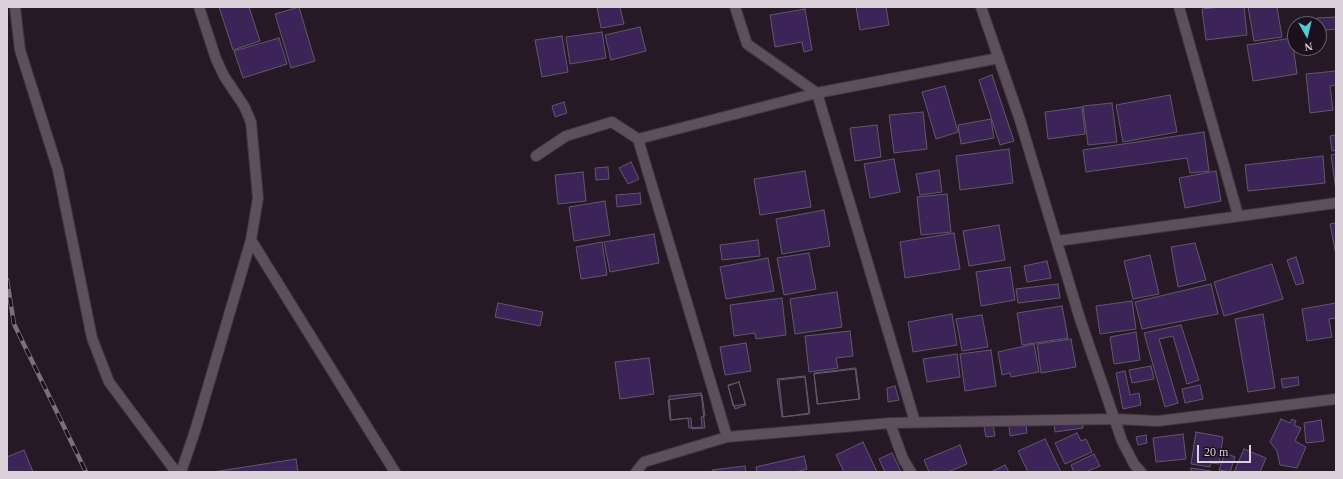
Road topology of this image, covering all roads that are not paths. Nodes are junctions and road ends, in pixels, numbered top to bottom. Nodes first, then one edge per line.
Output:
1 (15, 7) edge
2 (199, 7) edge
3 (735, 7) edge
4 (981, 7) edge
5 (1179, 7) edge
6 (999, 58) junction
7 (817, 93) junction
8 (638, 139) junction
9 (536, 156) dead end
10 (1336, 203) edge
11 (1238, 216) junction
12 (251, 240) junction
13 (1057, 240) junction
14 (1336, 399) edge
15 (1115, 418) junction
16 (915, 422) junction
17 (890, 423) junction
18 (727, 437) junction
19 (176, 472) edge
20 (181, 472) edge
21 (395, 472) edge
22 (636, 472) edge
23 (911, 472) edge
24 (1141, 472) edge

1 - 19 street
2 - 12 street
3 - 7 street
4 - 6 street
5 - 11 street
6 - 7 street
6 - 13 street
7 - 8 street
7 - 16 street
8 - 9 street
8 - 18 street
10 - 11 street
11 - 13 street
12 - 20 street
12 - 21 street
13 - 15 street
14 - 15 street
15 - 16 street
15 - 24 street
16 - 17 street
17 - 18 street
17 - 23 street
18 - 22 street

